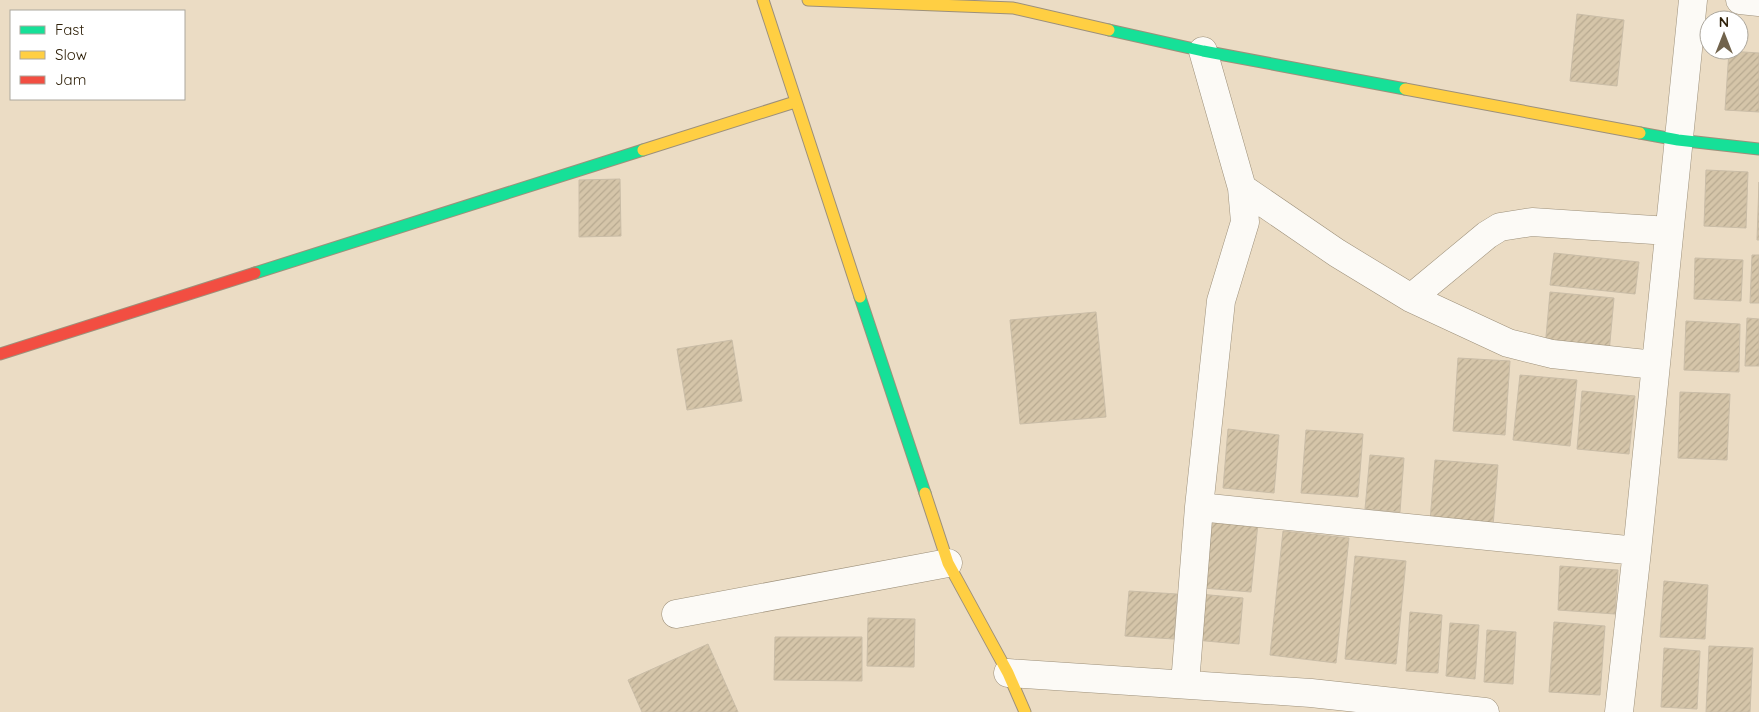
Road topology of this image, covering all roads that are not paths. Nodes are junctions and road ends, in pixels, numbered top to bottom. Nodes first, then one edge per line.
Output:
1 (763, 0) edge
2 (808, 0) edge
3 (1692, 0) edge
4 (1740, 0) edge
5 (1759, 2) edge
6 (1203, 52) junction
7 (796, 102) junction
8 (1678, 140) junction
9 (1759, 149) edge
10 (1242, 188) junction
11 (1669, 231) junction
12 (1411, 298) junction
13 (0, 354) edge
14 (1655, 365) junction
15 (1199, 507) junction
16 (1637, 551) junction
17 (948, 563) junction
18 (676, 614) dead end
19 (1008, 673) junction
20 (1185, 684) junction
21 (1310, 702) edge
22 (1425, 709) edge
23 (1025, 712) edge
24 (1485, 712) edge
25 (1619, 712) edge

1 - 7 street
2 - 6 street
3 - 8 street
4 - 5 street
6 - 8 street
6 - 10 street
7 - 13 street
7 - 17 street
8 - 9 street
8 - 11 street
10 - 12 street
10 - 15 street
11 - 12 street
11 - 14 street
12 - 14 street
14 - 16 street
15 - 16 street
15 - 20 street
16 - 25 street
17 - 18 street
17 - 19 street
19 - 20 street
19 - 23 street
20 - 21 street
21 - 22 street
22 - 24 street

